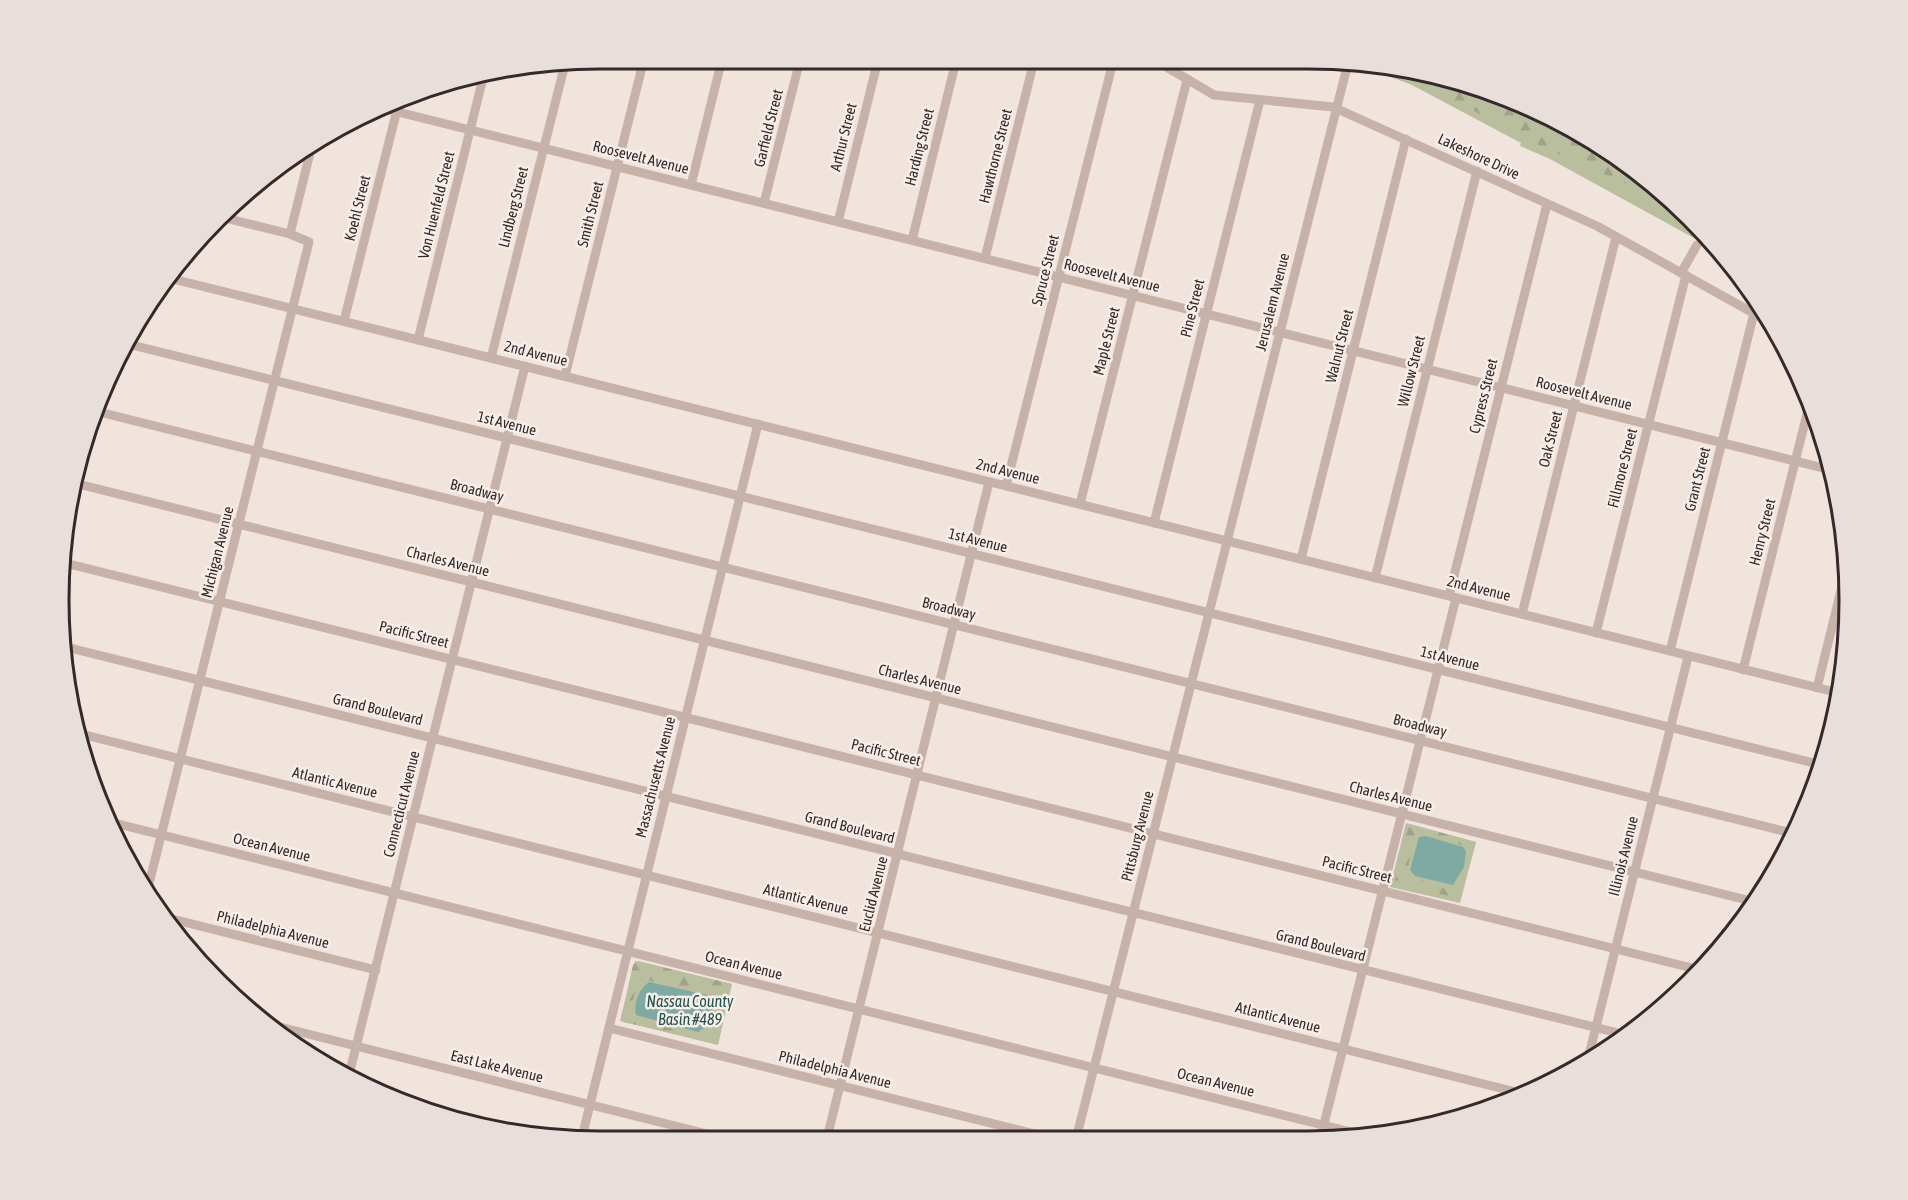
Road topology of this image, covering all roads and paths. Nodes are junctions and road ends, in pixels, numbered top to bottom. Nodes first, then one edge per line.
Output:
1 (641, 69) edge
2 (720, 69) edge
3 (798, 69) edge
4 (876, 69) edge
5 (954, 69) edge
6 (1032, 69) edge
7 (1111, 69) edge
8 (1169, 69) edge
9 (563, 70) edge
10 (1346, 71) dead end
11 (1187, 80) junction
12 (482, 82) edge
13 (1260, 100) junction
14 (400, 108) edge
15 (1337, 108) junction
16 (398, 109) edge
17 (470, 130) junction
18 (1406, 139) junction
19 (544, 148) junction
20 (309, 155) edge
21 (617, 166) junction
22 (1477, 171) junction
23 (691, 185) junction
24 (764, 203) junction
25 (1547, 204) junction
26 (231, 219) edge
27 (838, 222) junction
28 (290, 234) junction
29 (1617, 237) junction
30 (912, 240) junction
31 (1697, 245) dead end
32 (985, 258) junction
33 (1684, 274) junction
34 (1059, 277) junction
35 (177, 280) edge
36 (1133, 295) junction
37 (292, 309) junction
38 (1754, 313) joint
39 (1206, 314) junction
40 (344, 321) junction
41 (1280, 332) junction
42 (418, 339) junction
43 (134, 345) edge
44 (1353, 351) junction
45 (491, 358) junction
46 (525, 366) junction
47 (1427, 369) junction
48 (565, 376) junction
49 (274, 380) junction
50 (1501, 387) junction
51 (1574, 406) junction
52 (103, 413) edge
53 (1806, 417) edge
54 (758, 424) junction
55 (1648, 424) junction
56 (508, 438) junction
57 (1722, 442) junction
58 (257, 451) junction
59 (1795, 461) junction
60 (1822, 468) edge
61 (989, 482) junction
62 (82, 485) edge
63 (1006, 486) junction
64 (740, 496) junction
65 (1080, 504) junction
66 (490, 509) junction
67 (1154, 523) junction
68 (239, 525) junction
69 (1227, 541) junction
70 (973, 554) junction
71 (1301, 560) junction
72 (70, 564) edge
73 (722, 567) junction
74 (1375, 578) junction
75 (472, 582) junction
76 (1452, 597) junction
77 (1839, 599) edge
78 (220, 601) junction
79 (1209, 613) junction
80 (1522, 614) junction
81 (955, 625) junction
82 (1596, 633) junction
83 (704, 640) junction
84 (72, 648) edge
85 (1670, 651) junction
86 (1688, 657) junction
87 (452, 659) junction
88 (1743, 669) junction
89 (1438, 670) junction
90 (200, 680) junction
91 (1191, 684) junction
92 (1817, 688) junction
93 (1831, 691) edge
94 (937, 699) junction
95 (686, 717) junction
96 (1671, 728) junction
97 (87, 735) edge
98 (433, 738) junction
99 (1421, 741) junction
100 (1173, 757) junction
101 (181, 759) junction
102 (1813, 763) edge
103 (918, 775) junction
104 (666, 796) junction
105 (1653, 799) junction
106 (1402, 814) junction
107 (414, 817) junction
108 (119, 824) edge
109 (1786, 831) edge
110 (1153, 834) junction
111 (162, 835) junction
112 (898, 854) junction
113 (1635, 872) junction
114 (646, 875) junction
115 (150, 882) edge
116 (1383, 891) junction
117 (395, 893) junction
118 (1746, 900) edge
119 (1133, 913) junction
120 (177, 920) edge
121 (879, 933) junction
122 (1616, 949) junction
123 (628, 951) junction
124 (1690, 968) edge
125 (376, 970) junction
126 (1363, 971) junction
127 (1113, 991) junction
128 (860, 1009) junction
129 (609, 1028) junction
130 (1596, 1028) junction
131 (288, 1029) edge
132 (1616, 1033) edge
133 (356, 1046) junction
134 (1344, 1048) junction
135 (1590, 1050) edge
136 (1094, 1067) junction
137 (351, 1069) edge
138 (841, 1086) junction
139 (1511, 1091) edge
140 (590, 1104) junction
141 (1324, 1125) junction
142 (1343, 1130) edge
143 (584, 1131) edge
144 (696, 1131) edge
145 (829, 1131) edge
146 (1023, 1131) edge
147 (1078, 1131) edge
148 (1323, 1131) edge

1 - 21 street, Smith Street
2 - 23 street
3 - 24 street, Garfield Street
4 - 27 street, Arthur Street
5 - 30 street, Harding Street
6 - 32 street, Hawthorne Street
7 - 34 street, Spruce Street
8 - 11 street, Lakeshore Drive
9 - 19 street, Lindberg Street
10 - 15 street, Jerusalem Avenue
11 - 13 street, Lakeshore Drive
11 - 36 street, Maple Street
12 - 17 street, Von Huenfeld Street
13 - 15 street, Lakeshore Drive
13 - 39 street, Pine Street
14 - 17 street, Roosevelt Avenue
15 - 18 street, Lakeshore Drive
15 - 41 street, Jerusalem Avenue
16 - 40 street, Koehl Street
17 - 19 street, Roosevelt Avenue
17 - 42 street, Von Huenfeld Street
18 - 22 street, Lakeshore Drive
18 - 44 street, Walnut Street
19 - 21 street, Roosevelt Avenue
19 - 45 street, Lindberg Street
20 - 28 street
21 - 23 street, Roosevelt Avenue
21 - 48 street, Smith Street
22 - 25 street, Lakeshore Drive
22 - 47 street, Willow Street
23 - 24 street, Roosevelt Avenue
24 - 27 street, Roosevelt Avenue
25 - 29 street, Lakeshore Drive
25 - 50 street, Cypress Street
26 - 28 street
27 - 30 street, Roosevelt Avenue
28 - 37 street, Michigan Avenue
29 - 33 street, Lakeshore Drive
29 - 51 street, Oak Street
30 - 32 street, Roosevelt Avenue
31 - 33 street, Fillmore Street
32 - 34 street, Roosevelt Avenue
33 - 38 street, Lakeshore Drive
33 - 55 street, Fillmore Street
34 - 36 street, Roosevelt Avenue
34 - 63 street, Spruce Street
35 - 37 street, 2nd Avenue
36 - 39 street, Roosevelt Avenue
36 - 65 street, Maple Street
37 - 40 street, 2nd Avenue
37 - 49 street, Michigan Avenue
38 - 57 street, Grant Street
39 - 41 street, Roosevelt Avenue
39 - 67 street, Pine Street
40 - 42 street, 2nd Avenue
41 - 44 street, Roosevelt Avenue
41 - 69 street, Jerusalem Avenue
42 - 45 street, 2nd Avenue
43 - 49 street, 1st Avenue
44 - 47 street, Roosevelt Avenue
44 - 71 street, Walnut Street
45 - 46 street, 2nd Avenue
46 - 48 street, 2nd Avenue
46 - 56 street, Connecticut Avenue
47 - 50 street, Roosevelt Avenue
47 - 74 street, Willow Street
48 - 54 street, 2nd Avenue
49 - 56 street, 1st Avenue
49 - 58 street, Michigan Avenue
50 - 51 street, Roosevelt Avenue
50 - 76 street, Cypress Street
51 - 55 street, Roosevelt Avenue
51 - 80 street, Oak Street
52 - 58 street, Broadway
53 - 59 street, Henry Street
54 - 61 street, 2nd Avenue
54 - 64 street, Massachusetts Avenue
55 - 57 street, Roosevelt Avenue
55 - 82 street, Fillmore Street
56 - 64 street, 1st Avenue
56 - 66 street, Connecticut Avenue
57 - 59 street, Roosevelt Avenue
57 - 85 street, Grant Street
58 - 66 street, Broadway
58 - 68 street, Michigan Avenue
59 - 60 street, Roosevelt Avenue
59 - 88 street, Henry Street
61 - 63 street, 2nd Avenue
61 - 70 street, Euclid Avenue
62 - 68 street, Charles Avenue
63 - 65 street, 2nd Avenue
64 - 70 street, 1st Avenue
64 - 73 street, Massachusetts Avenue
65 - 67 street, 2nd Avenue
66 - 73 street, Broadway
66 - 75 street, Connecticut Avenue
67 - 69 street, 2nd Avenue
68 - 75 street, Charles Avenue
68 - 78 street, Michigan Avenue
69 - 71 street, 2nd Avenue
69 - 79 street, Pittsburg Avenue
70 - 79 street, 1st Avenue
70 - 81 street, Euclid Avenue
71 - 74 street, 2nd Avenue
72 - 78 street, Pacific Street
73 - 81 street, Broadway
73 - 83 street, Massachusetts Avenue
74 - 76 street, 2nd Avenue
75 - 83 street, Charles Avenue
75 - 87 street, Connecticut Avenue
76 - 80 street, 2nd Avenue
76 - 89 street, Cypress Street
77 - 92 street
78 - 87 street, Pacific Street
78 - 90 street, Michigan Avenue
79 - 89 street, 1st Avenue
79 - 91 street, Pittsburg Avenue
80 - 82 street, 2nd Avenue
81 - 91 street, Broadway
81 - 94 street, Euclid Avenue
82 - 85 street, 2nd Avenue
83 - 94 street, Charles Avenue
83 - 95 street, Massachusetts Avenue
84 - 90 street, Grand Boulevard
85 - 86 street, 2nd Avenue
86 - 88 street, 2nd Avenue
86 - 96 street, Illinois Avenue
87 - 95 street, Pacific Street
87 - 98 street, Connecticut Avenue
88 - 92 street, 2nd Avenue
89 - 96 street, 1st Avenue
89 - 99 street, Cypress Street
90 - 98 street, Grand Boulevard
90 - 101 street, Michigan Avenue
91 - 99 street, Broadway
91 - 100 street, Pittsburg Avenue
92 - 93 street, 2nd Avenue
94 - 100 street, Charles Avenue
94 - 103 street, Euclid Avenue
95 - 103 street, Pacific Street
95 - 104 street, Massachusetts Avenue
96 - 102 street, 1st Avenue
96 - 105 street, Illinois Avenue
97 - 101 street, Atlantic Avenue
98 - 104 street, Grand Boulevard
98 - 107 street, Connecticut Avenue
99 - 105 street, Broadway
99 - 106 street, Cypress Street
100 - 106 street, Charles Avenue
100 - 110 street, Pittsburg Avenue
101 - 107 street, Atlantic Avenue
101 - 111 street, Michigan Avenue
103 - 110 street, Pacific Street
103 - 112 street, Euclid Avenue
104 - 112 street, Grand Boulevard
104 - 114 street, Massachusetts Avenue
105 - 109 street, Broadway
105 - 113 street, Illinois Avenue
106 - 113 street, Charles Avenue
106 - 116 street, Cypress Street
107 - 114 street, Atlantic Avenue
107 - 117 street, Connecticut Avenue
108 - 111 street, Ocean Avenue
110 - 116 street, Pacific Street
110 - 119 street, Pittsburg Avenue
111 - 115 street, Michigan Avenue
111 - 117 street, Ocean Avenue
112 - 119 street, Grand Boulevard
112 - 121 street, Euclid Avenue
113 - 118 street, Charles Avenue
113 - 122 street, Illinois Avenue
114 - 121 street, Atlantic Avenue
114 - 123 street, Massachusetts Avenue
116 - 122 street, Pacific Street
116 - 126 street, Cypress Street
117 - 123 street, Ocean Avenue
117 - 125 street, Connecticut Avenue
119 - 126 street, Grand Boulevard
119 - 127 street, Pittsburg Avenue
120 - 125 street, Philadelphia Avenue
121 - 127 street, Atlantic Avenue
121 - 128 street, Euclid Avenue
122 - 124 street, Pacific Street
122 - 130 street, Illinois Avenue
123 - 128 street, Ocean Avenue
123 - 129 street, Massachusetts Avenue
125 - 133 street, Connecticut Avenue
126 - 130 street, Grand Boulevard
126 - 134 street, Cypress Street
127 - 134 street, Atlantic Avenue
127 - 136 street, Pittsburg Avenue
128 - 136 street, Ocean Avenue
128 - 138 street, Euclid Avenue
129 - 138 street, Philadelphia Avenue
129 - 140 street, Massachusetts Avenue
130 - 132 street, Grand Boulevard
130 - 135 street, Illinois Avenue
131 - 133 street, East Lake Avenue
133 - 137 street, Connecticut Avenue
133 - 140 street, East Lake Avenue
134 - 139 street, Atlantic Avenue
134 - 141 street, Cypress Street
136 - 141 street, Ocean Avenue
136 - 147 street, Pittsburg Avenue
138 - 145 street, Euclid Avenue
138 - 146 street, Philadelphia Avenue
140 - 143 street, Massachusetts Avenue
140 - 144 street, East Lake Avenue
141 - 142 street, Ocean Avenue
141 - 148 street, Cypress Street

